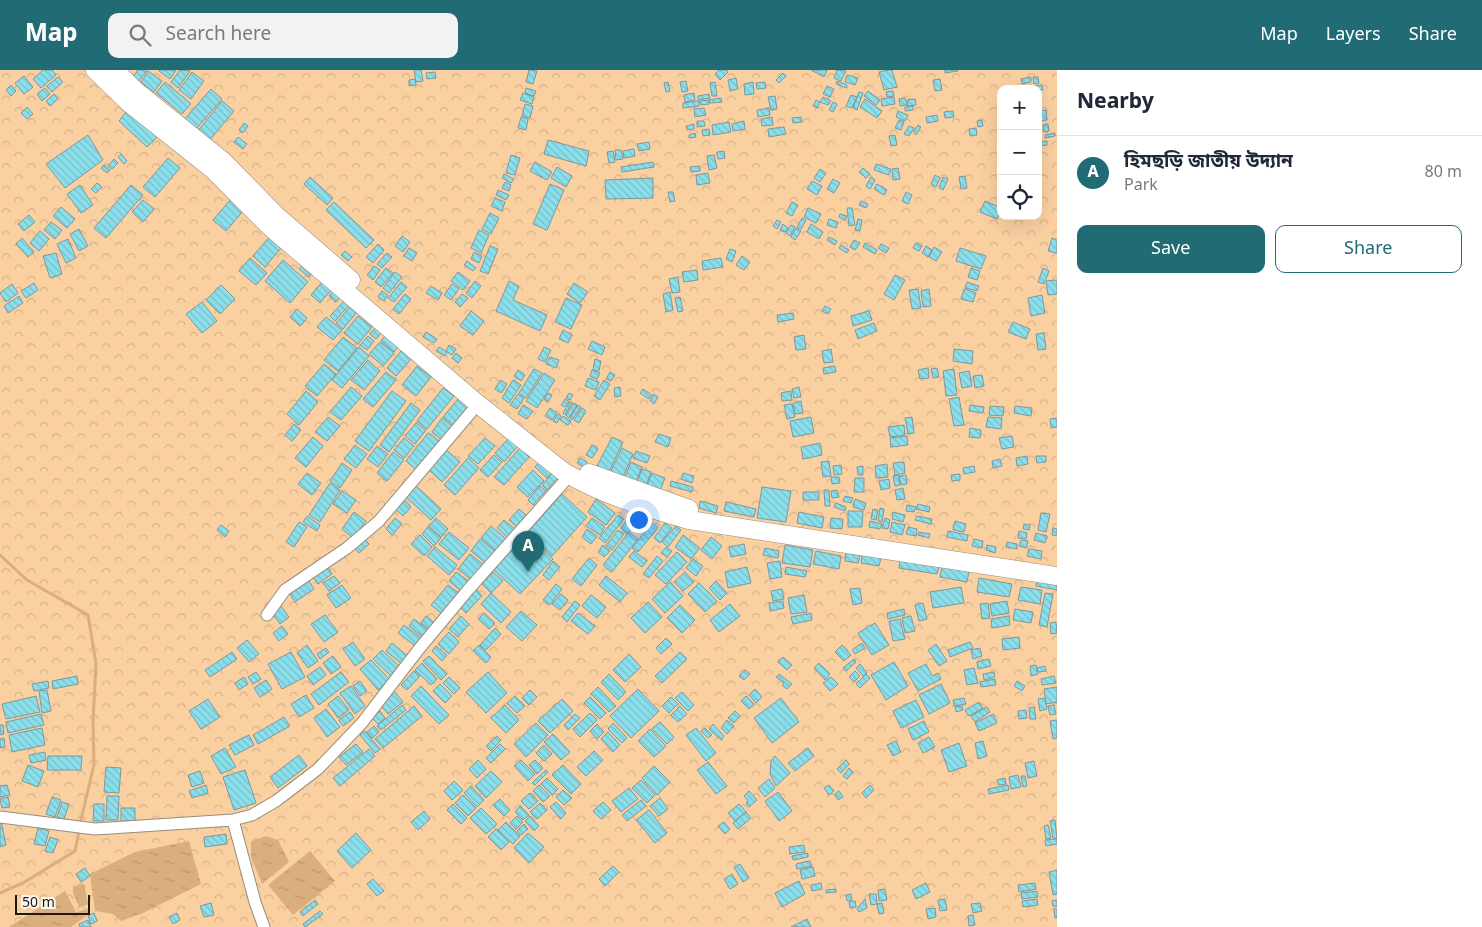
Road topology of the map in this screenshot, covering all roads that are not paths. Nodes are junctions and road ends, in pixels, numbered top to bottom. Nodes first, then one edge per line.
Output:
1 (95, 70) edge
2 (115, 70) edge
3 (478, 404) junction
4 (570, 475) junction
5 (1057, 564) edge
6 (1057, 576) edge
7 (267, 615) dead end
8 (0, 817) edge
9 (233, 820) junction
10 (264, 927) edge

1 - 3 main road
2 - 5 main road
3 - 4 main road
3 - 7 street
4 - 6 main road
4 - 9 street
8 - 9 street
9 - 10 street

